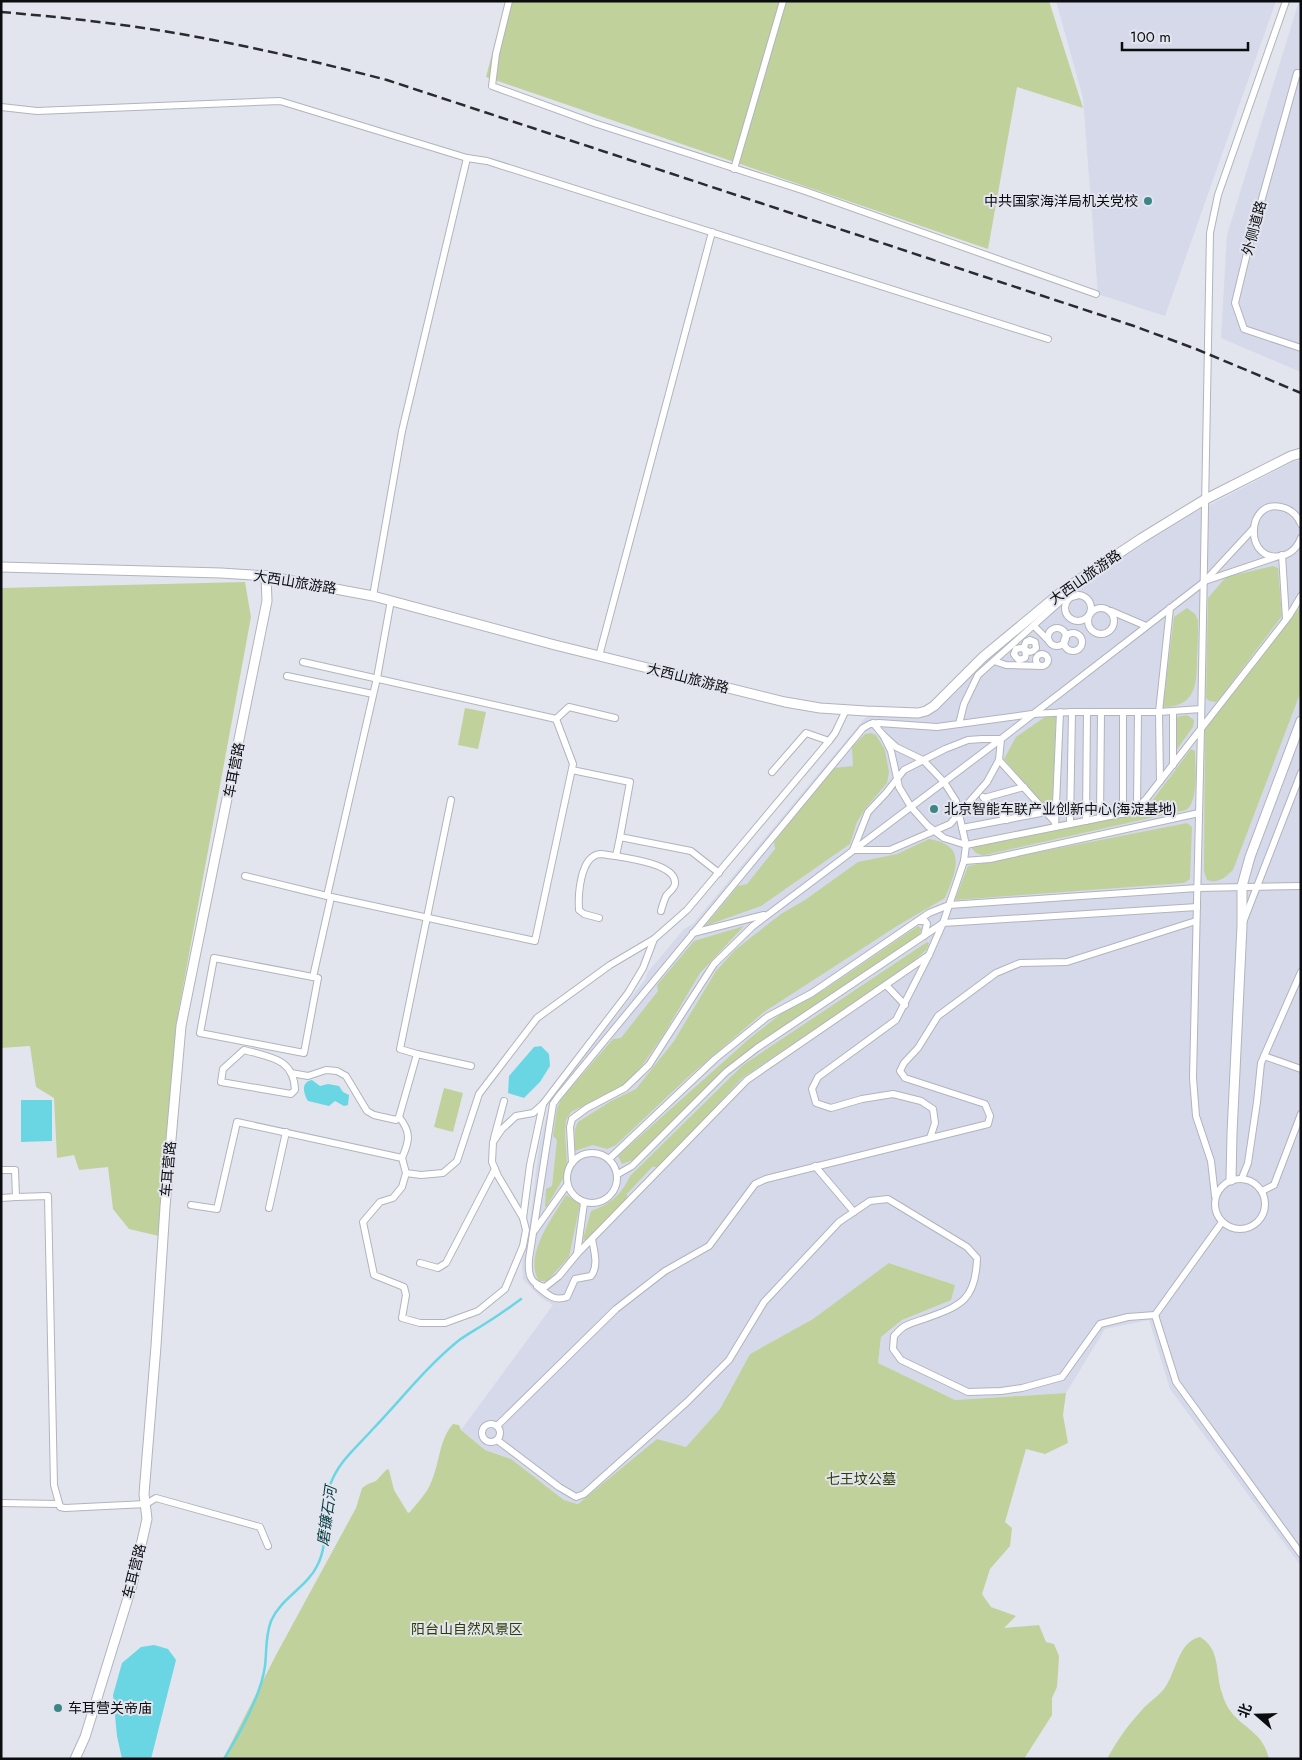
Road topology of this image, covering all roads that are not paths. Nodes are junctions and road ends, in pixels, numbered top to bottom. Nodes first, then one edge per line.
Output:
1 (509, 1) edge
2 (783, 1) edge
3 (1286, 1) edge
4 (1301, 74) edge
5 (1, 107) edge
6 (467, 158) junction
7 (734, 169) junction
8 (712, 232) junction
9 (1096, 294) dead end
10 (1048, 339) dead end
11 (1301, 348) edge
12 (1301, 453) edge
13 (1204, 500) junction
14 (1298, 512) edge
15 (1301, 524) edge
16 (1253, 529) junction
17 (1301, 538) edge
18 (1280, 556) junction
19 (1, 568) edge
20 (266, 576) junction
21 (1204, 582) junction
22 (373, 596) junction
23 (1076, 596) junction
24 (1301, 596) edge
25 (391, 600) junction
26 (1170, 608) junction
27 (1108, 610) junction
28 (1090, 614) junction
29 (1286, 619) junction
30 (1034, 626) junction
31 (1146, 626) junction
32 (1049, 641) junction
33 (1008, 648) junction
34 (1026, 650) dead end
35 (599, 656) junction
36 (994, 661) junction
37 (304, 662) dead end
38 (1042, 666) dead end
39 (287, 676) dead end
40 (377, 678) junction
41 (373, 694) junction
42 (846, 710) junction
43 (1200, 710) junction
44 (1060, 712) junction
45 (1072, 712) junction
46 (1087, 712) junction
47 (1100, 712) junction
48 (1123, 712) junction
49 (1138, 712) junction
50 (1160, 712) junction
51 (1173, 712) junction
52 (1032, 714) junction
53 (615, 718) dead end
54 (556, 719) junction
55 (1301, 721) edge
56 (873, 723) junction
57 (959, 724) junction
58 (1201, 728) junction
59 (883, 735) junction
60 (1001, 740) junction
61 (830, 741) junction
62 (923, 760) junction
63 (999, 760) junction
64 (1172, 765) junction
65 (572, 770) junction
66 (772, 772) dead end
67 (1301, 773) edge
68 (897, 778) junction
69 (1160, 781) junction
70 (944, 782) junction
71 (1024, 787) junction
72 (978, 792) junction
73 (984, 798) junction
74 (451, 800) dead end
75 (1036, 801) junction
76 (911, 807) junction
77 (1137, 807) junction
78 (1046, 812) junction
79 (1199, 813) junction
80 (959, 814) junction
81 (1123, 814) junction
82 (1029, 815) junction
83 (1100, 818) junction
84 (1007, 820) junction
85 (1086, 821) junction
86 (1070, 824) junction
87 (1055, 825) junction
88 (962, 828) junction
89 (933, 830) junction
90 (620, 837) junction
91 (966, 845) junction
92 (854, 850) junction
93 (616, 856) junction
94 (964, 861) junction
95 (718, 873) junction
96 (245, 876) dead end
97 (1242, 886) junction
98 (1257, 886) junction
99 (1301, 886) edge
100 (1197, 888) junction
101 (329, 897) junction
102 (949, 905) junction
103 (1197, 907) junction
104 (661, 911) dead end
105 (768, 914) junction
106 (426, 917) junction
107 (600, 918) dead end
108 (918, 920) junction
109 (1196, 921) junction
110 (943, 923) junction
111 (1242, 926) junction
112 (692, 933) junction
113 (924, 936) junction
114 (654, 939) junction
115 (929, 955) junction
116 (1301, 972) edge
117 (314, 977) junction
118 (886, 985) junction
119 (905, 1005) junction
120 (417, 1054) junction
121 (1264, 1056) junction
122 (470, 1066) dead end
123 (1301, 1069) edge
124 (291, 1073) junction
125 (504, 1101) dead end
126 (543, 1104) junction
127 (1301, 1114) edge
128 (399, 1117) junction
129 (286, 1132) junction
130 (930, 1138) junction
131 (493, 1142) junction
132 (402, 1158) junction
133 (609, 1159) junction
134 (572, 1163) junction
135 (815, 1166) junction
136 (495, 1169) junction
137 (1, 1170) edge
138 (406, 1173) junction
139 (618, 1174) junction
140 (1242, 1178) junction
141 (1231, 1180) junction
142 (568, 1185) junction
143 (1262, 1191) junction
144 (1215, 1196) junction
145 (16, 1197) junction
146 (1, 1198) edge
147 (584, 1203) junction
148 (191, 1205) dead end
149 (269, 1208) dead end
150 (854, 1212) junction
151 (523, 1218) junction
152 (1222, 1222) junction
153 (535, 1231) junction
154 (592, 1239) junction
155 (577, 1254) junction
156 (420, 1263) dead end
157 (534, 1283) junction
158 (1155, 1315) junction
159 (497, 1426) junction
160 (497, 1440) junction
161 (1, 1503) edge
162 (59, 1504) junction
163 (146, 1504) junction
164 (268, 1546) dead end
165 (1301, 1554) edge
166 (75, 1759) edge

1 - 7 street
2 - 7 street
3 - 13 street
4 - 11 street, 外侧道路
5 - 6 street
6 - 8 street
6 - 22 street
7 - 9 street
8 - 10 street
8 - 35 street
12 - 13 street, 大西山旅游路
13 - 21 street
13 - 42 street, 大西山旅游路
14 - 15 street
14 - 16 street
16 - 18 street
16 - 21 street
17 - 18 street
18 - 21 street
18 - 29 street
19 - 20 street, 大西山旅游路
20 - 22 street, 大西山旅游路
20 - 163 street, 车耳营路
21 - 26 street
21 - 43 street
22 - 25 street, 大西山旅游路
23 - 28 street
23 - 28 street
23 - 30 street
24 - 29 street
25 - 35 street, 大西山旅游路
25 - 40 street
26 - 31 street
26 - 50 street
27 - 28 street
27 - 28 street
27 - 31 street
29 - 58 street
30 - 32 street
30 - 33 street
31 - 52 street
32 - 32 street
33 - 34 street
33 - 36 street
35 - 42 street, 大西山旅游路
36 - 38 street
36 - 57 street
37 - 40 street
39 - 41 street
40 - 41 street
40 - 54 street
41 - 101 street
42 - 61 street
43 - 51 street
43 - 58 street
44 - 45 street
44 - 52 street
44 - 87 street
45 - 46 street
45 - 86 street
46 - 47 street
46 - 85 street
47 - 48 street
47 - 83 street
48 - 49 street
48 - 81 street
49 - 50 street
49 - 77 street
50 - 51 street
50 - 69 street
51 - 64 street
52 - 57 street
52 - 60 street
53 - 54 street
54 - 65 street
55 - 97 street
56 - 57 street
56 - 59 street
56 - 112 street
58 - 64 street
58 - 79 street
59 - 62 street
59 - 68 street
60 - 62 street
60 - 63 street
60 - 70 street
61 - 66 street
61 - 95 street
62 - 68 street
62 - 70 street
63 - 71 street
63 - 72 street
64 - 69 street
65 - 90 street
65 - 106 street
67 - 98 street
68 - 76 street
68 - 92 street
69 - 77 street
70 - 76 street
70 - 80 street
71 - 73 street
71 - 75 street
72 - 73 street
72 - 80 street
73 - 84 street
74 - 106 street
75 - 78 street
75 - 82 street
76 - 89 street
76 - 92 street
77 - 81 street
78 - 82 street
78 - 87 street
79 - 94 street
79 - 100 street
80 - 88 street
80 - 89 street
81 - 83 street
82 - 84 street
83 - 85 street
84 - 88 street
85 - 86 street
86 - 87 street
87 - 91 street
88 - 91 street
89 - 91 street
89 - 92 street
90 - 93 street
90 - 95 street
91 - 94 street
92 - 105 street
93 - 104 street
93 - 107 street
94 - 102 street
95 - 114 street
96 - 101 street
97 - 98 street
97 - 100 street
97 - 111 street
98 - 99 street
98 - 111 street
100 - 102 street
100 - 103 street
101 - 106 street
101 - 117 street
102 - 108 street
102 - 110 street
103 - 109 street
103 - 110 street
105 - 112 street
105 - 134 street
106 - 120 street
108 - 113 street
108 - 133 street
109 - 130 street
109 - 144 street
110 - 113 street
110 - 115 street
111 - 141 street
112 - 153 street
113 - 139 street
114 - 126 street
114 - 138 street
115 - 118 street
115 - 119 street
116 - 121 street
117 - 117 street
118 - 119 street
118 - 154 street
119 - 130 street
120 - 122 street
120 - 128 street
121 - 123 street
121 - 140 street
124 - 124 street
124 - 128 street
125 - 131 street
126 - 131 street
126 - 151 street
127 - 143 street
128 - 132 street
129 - 132 street
129 - 148 street
129 - 149 street
130 - 135 street
131 - 136 street
132 - 138 street
133 - 134 street
133 - 139 street
134 - 142 street
135 - 150 street
135 - 159 street
136 - 151 street
136 - 156 street
137 - 145 street
138 - 151 street
139 - 147 street
140 - 141 street
140 - 143 street
141 - 144 street
142 - 147 street
142 - 153 street
143 - 152 street
144 - 152 street
145 - 146 street
145 - 162 street
147 - 155 street
150 - 158 street
150 - 160 street
152 - 158 street
153 - 157 street
154 - 155 street
154 - 157 street
155 - 157 street
158 - 165 street
159 - 160 street
159 - 160 street
161 - 162 street
162 - 163 street
163 - 164 street
163 - 166 street, 车耳营路

